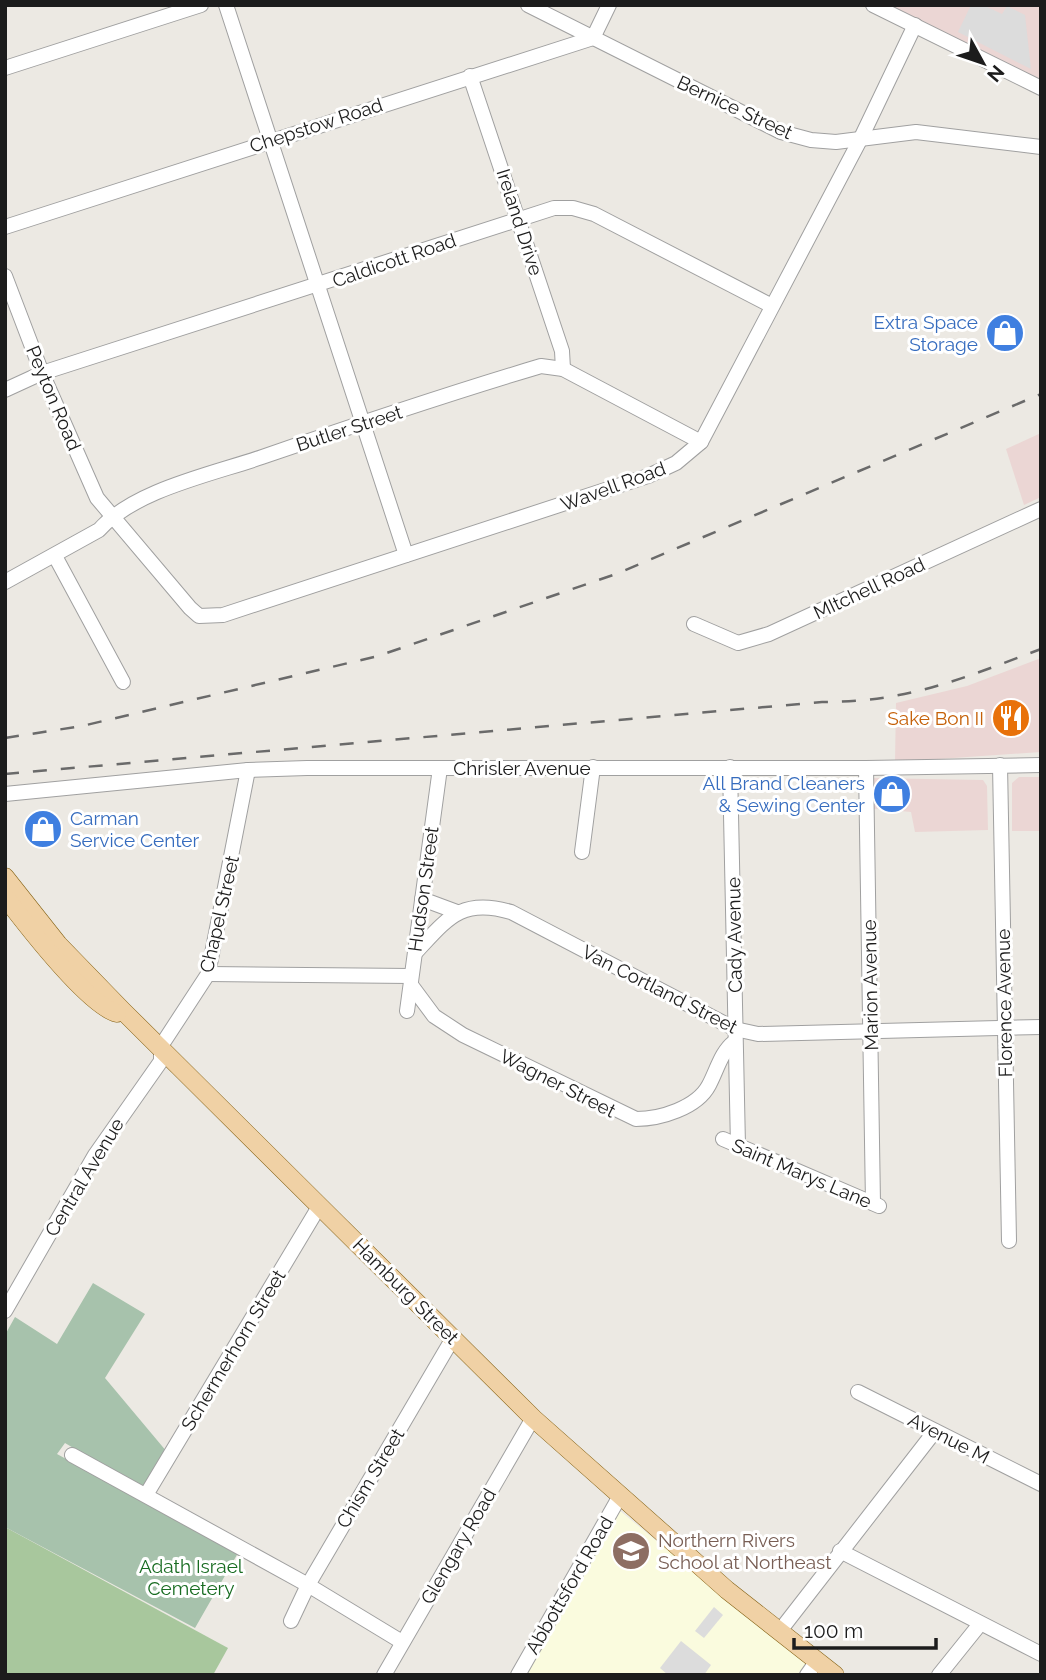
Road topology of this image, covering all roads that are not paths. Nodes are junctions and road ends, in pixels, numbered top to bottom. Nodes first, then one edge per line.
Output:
1 (201, 5) edge
2 (226, 5) edge
3 (528, 5) edge
4 (609, 5) edge
5 (873, 5) edge
6 (915, 25) junction
7 (593, 38) junction
8 (5, 68) edge
9 (470, 76) junction
10 (1041, 88) edge
11 (270, 140) junction
12 (860, 140) junction
13 (1041, 148) edge
14 (519, 218) junction
15 (5, 227) edge
16 (5, 276) edge
17 (317, 285) junction
18 (772, 306) junction
19 (563, 369) junction
20 (42, 373) junction
21 (5, 390) edge
22 (361, 423) junction
23 (701, 442) junction
24 (1041, 509) edge
25 (111, 517) junction
26 (406, 555) junction
27 (55, 556) junction
28 (5, 582) edge
29 (694, 624) dead end
30 (123, 681) dead end
31 (1000, 765) junction
32 (1041, 765) edge
33 (593, 767) junction
34 (730, 767) junction
35 (440, 768) junction
36 (866, 768) junction
37 (248, 770) junction
38 (5, 794) edge
39 (582, 852) dead end
40 (5, 877) edge
41 (5, 897) edge
42 (422, 899) junction
43 (457, 912) junction
44 (415, 953) junction
45 (208, 974) junction
46 (411, 981) junction
47 (124, 1011) junction
48 (407, 1011) dead end
49 (1041, 1027) edge
50 (1004, 1028) junction
51 (871, 1032) junction
52 (735, 1035) junction
53 (161, 1046) junction
54 (723, 1139) dead end
55 (738, 1146) junction
56 (320, 1205) junction
57 (877, 1205) joint
58 (1009, 1241) dead end
59 (5, 1311) edge
60 (453, 1338) junction
61 (858, 1392) dead end
62 (533, 1418) junction
63 (934, 1431) junction
64 (72, 1455) dead end
65 (1041, 1484) edge
66 (146, 1495) junction
67 (620, 1496) junction
68 (840, 1551) junction
69 (308, 1585) junction
70 (291, 1621) dead end
71 (980, 1623) junction
72 (779, 1632) junction
73 (402, 1642) junction
74 (1041, 1654) edge
75 (812, 1668) edge
76 (384, 1675) edge
77 (517, 1675) edge
78 (835, 1675) edge
79 (939, 1675) edge

1 - 8 street
2 - 11 street
3 - 7 street, Bernice Street
4 - 7 street
5 - 6 street
6 - 10 street
6 - 12 street, Wavell Road
7 - 9 street, Chepstow Road
7 - 12 street, Bernice Street
9 - 11 street, Chepstow Road
9 - 14 street, Ireland Drive
11 - 15 street, Chepstow Road
11 - 17 street
12 - 13 street, Bernice Street
12 - 18 street, Wavell Road
14 - 17 street, Caldicott Road
14 - 18 street, Caldicott Road
14 - 19 street, Ireland Drive
16 - 20 street, Peyton Road
17 - 20 street, Caldicott Road
17 - 22 street
18 - 23 street, Wavell Road
19 - 22 street, Butler Street
19 - 23 street, Butler Street
20 - 21 street, Caldicott Road
20 - 25 street, Peyton Road
22 - 25 street, Butler Street
22 - 26 street
23 - 26 street, Wavell Road
24 - 29 street, MItchell Road
25 - 26 street, Wavell Road
25 - 27 street, Butler Street
27 - 28 street, Butler Street
27 - 30 street
31 - 32 street, Chrisler Avenue
31 - 36 street, Chrisler Avenue
31 - 50 street, Florence Avenue
33 - 34 street, Chrisler Avenue
33 - 35 street, Chrisler Avenue
33 - 39 street
34 - 36 street, Chrisler Avenue
34 - 52 street, Cady Avenue
35 - 37 street, Chrisler Avenue
35 - 42 street, Hudson Street
36 - 51 street, Marion Avenue
37 - 38 street, Chrisler Avenue
37 - 45 street, Chapel Street
40 - 47 main road, Hamburg Street
41 - 47 main road
42 - 43 street, Van Cortland Street
42 - 44 street, Hudson Street
43 - 44 street
43 - 52 street, Van Cortland Street
44 - 46 street, Hudson Street
45 - 46 street
45 - 53 street, Chapel Street
46 - 48 street, Hudson Street
46 - 52 street, Wagner Street
47 - 53 main road, Hamburg Street
49 - 50 street, Van Cortland Street
50 - 51 street, Van Cortland Street
50 - 58 street, Florence Avenue
51 - 52 street, Van Cortland Street
51 - 57 street, Marion Avenue
52 - 55 street, Cady Avenue
53 - 56 main road, Hamburg Street
53 - 59 street, Central Avenue
54 - 55 street, Saint Marys Lane
55 - 57 street, Saint Marys Lane
56 - 60 main road, Hamburg Street
56 - 66 street, Schermerhorn Street
60 - 62 main road, Hamburg Street
60 - 69 street, Chism Street
61 - 63 street, Avenue M
62 - 67 main road, Hamburg Street
62 - 73 street, Glengary Road
63 - 65 street, Avenue M
63 - 68 street
64 - 66 street
66 - 69 street
67 - 72 main road, Hamburg Street
67 - 77 street, Abbottsford Road
68 - 71 street
68 - 72 street
69 - 70 street, Chism Street
69 - 73 street
71 - 74 street
71 - 79 street
72 - 75 main road, Hamburg Street
73 - 76 street, Glengary Road
75 - 78 main road, Hamburg Street

